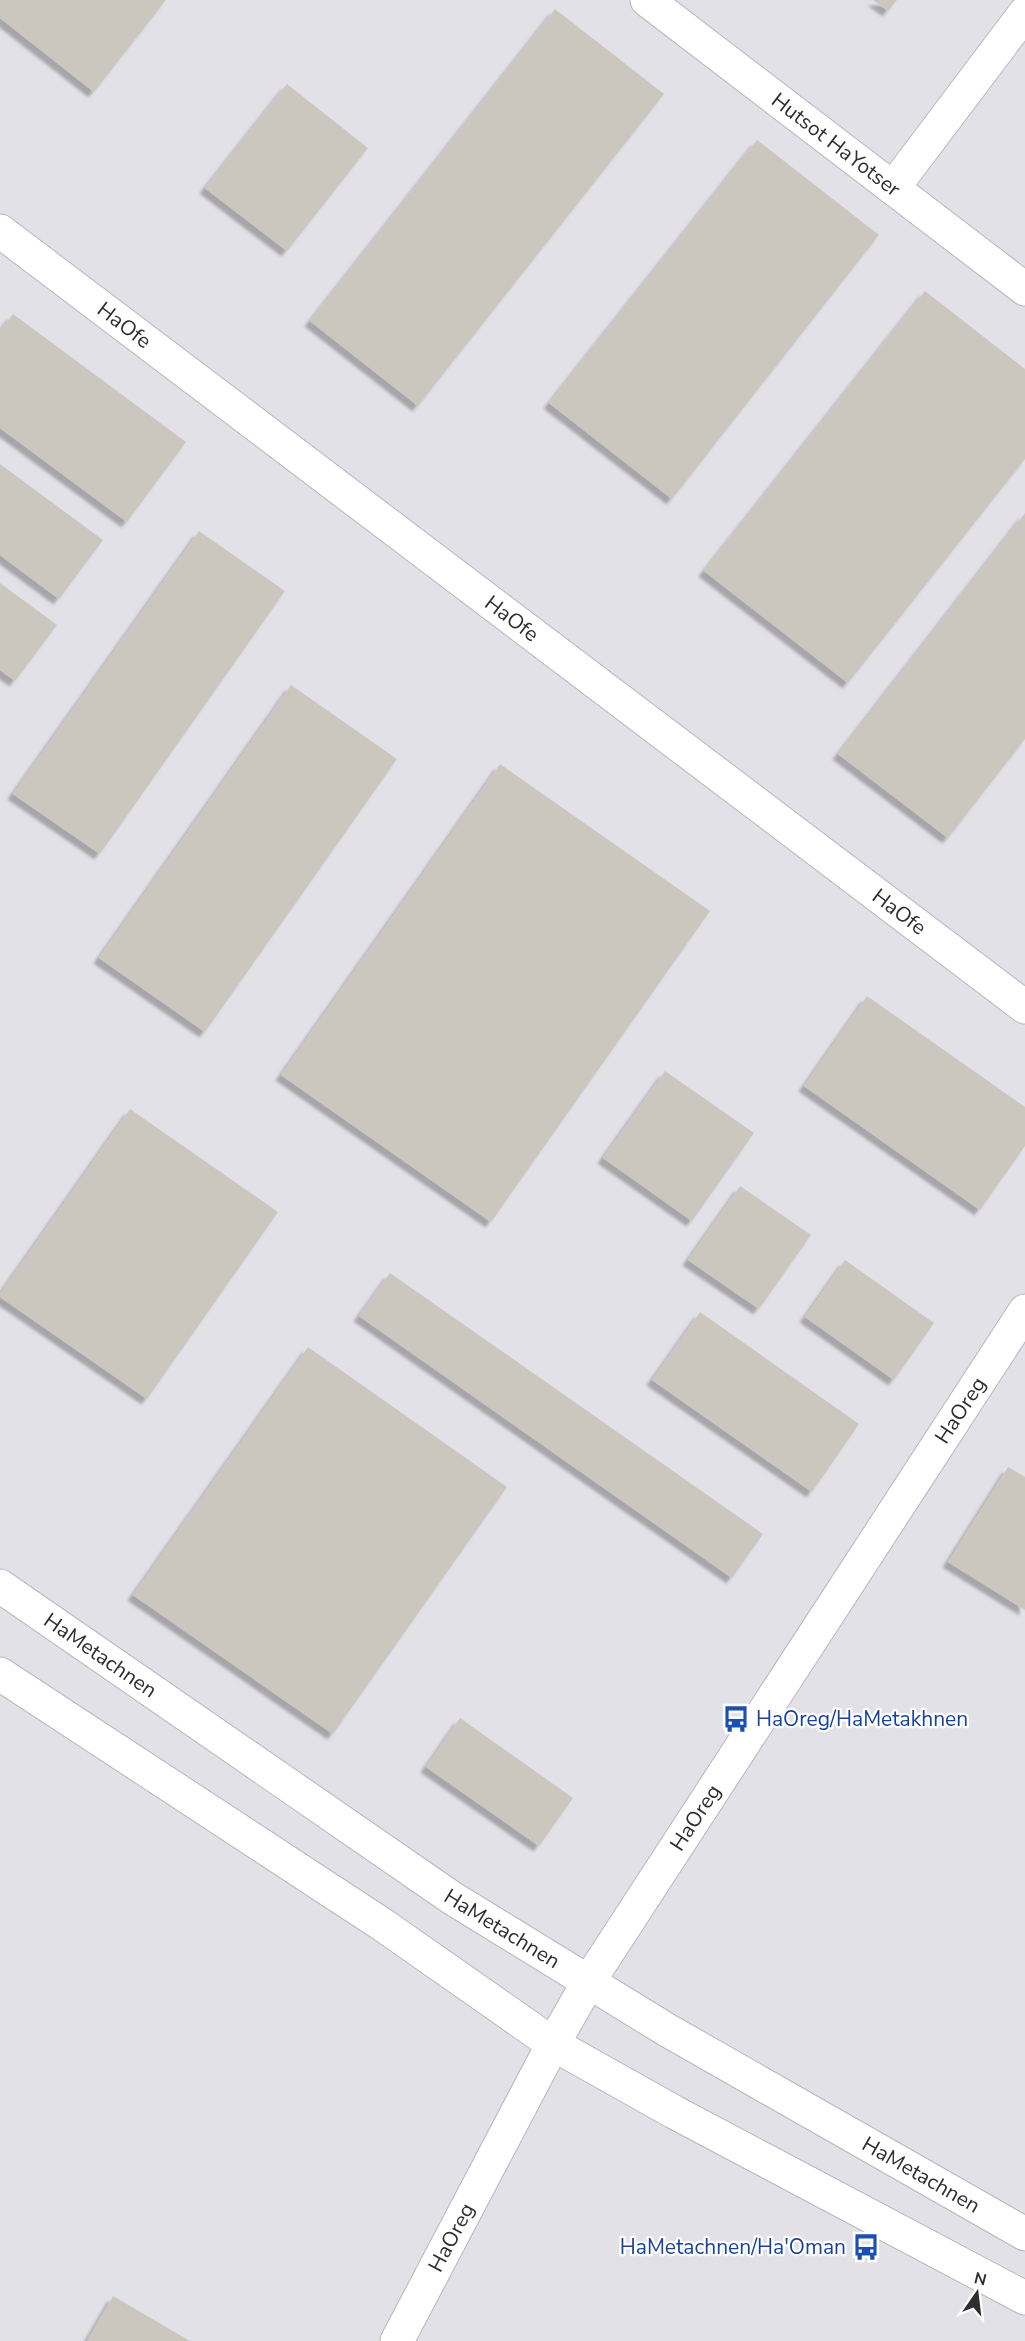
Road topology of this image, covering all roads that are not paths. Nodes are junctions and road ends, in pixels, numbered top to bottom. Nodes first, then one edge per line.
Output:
1 (647, 0) edge
2 (1025, 13) edge
3 (893, 188) junction
4 (0, 231) edge
5 (1025, 289) edge
6 (1025, 1007) edge
7 (1025, 1311) edge
8 (0, 1586) edge
9 (0, 1674) edge
10 (589, 1981) junction
11 (553, 2044) junction
12 (1025, 2234) edge
13 (1025, 2298) edge
14 (397, 2341) edge

1 - 3 street, Hutsot HaYotser
2 - 3 street
3 - 5 street, Hutsot HaYotser
4 - 6 street, HaOfe
7 - 10 street, HaOreg
8 - 10 street, HaMetachnen
9 - 11 street
10 - 11 street, HaOreg
10 - 12 street, HaMetachnen
11 - 13 street
11 - 14 street, HaOreg

